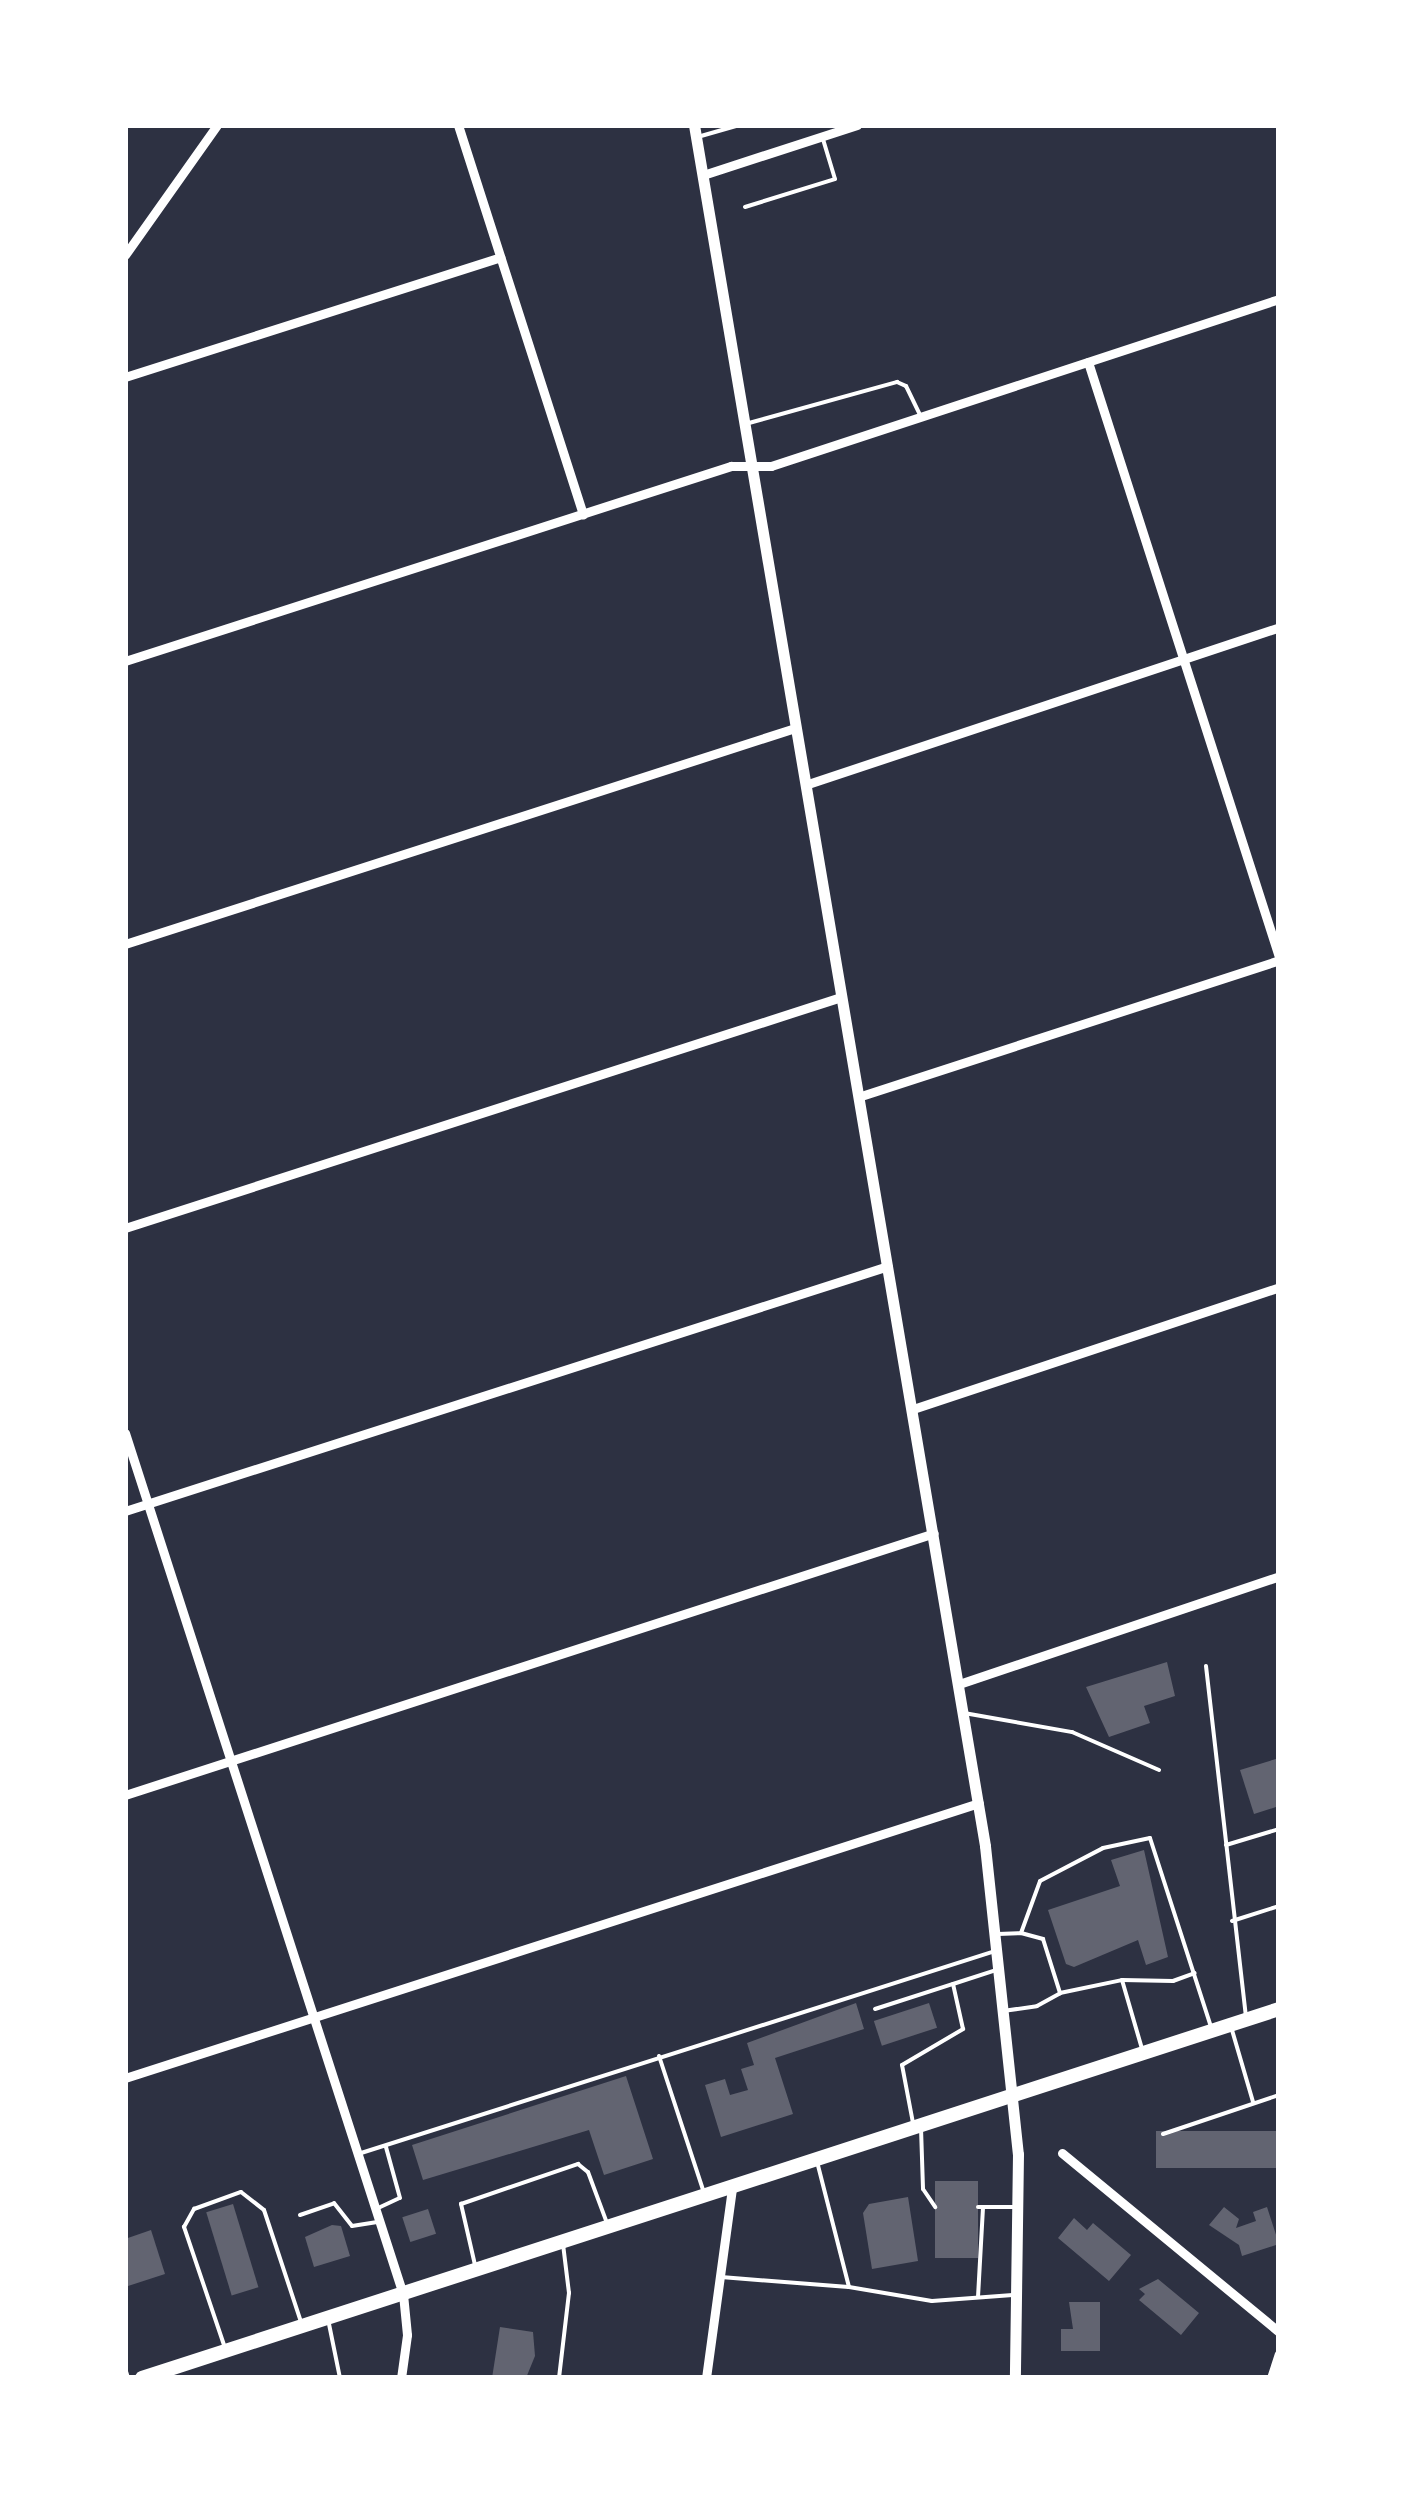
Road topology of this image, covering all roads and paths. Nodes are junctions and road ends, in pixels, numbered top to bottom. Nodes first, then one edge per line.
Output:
1 (218, 125) edge
2 (458, 125) edge
3 (739, 125) edge
4 (857, 125) edge
5 (695, 131) edge
6 (822, 136) junction
7 (702, 175) junction
8 (745, 207) dead end
9 (125, 255) edge
10 (500, 257) junction
11 (1279, 300) edge
12 (1088, 362) junction
13 (125, 377) edge
14 (920, 416) junction
15 (744, 424) junction
16 (751, 466) junction
17 (583, 514) junction
18 (1279, 627) edge
19 (1183, 659) junction
20 (125, 661) edge
21 (795, 728) junction
22 (805, 785) junction
23 (125, 944) edge
24 (1279, 958) edge
25 (840, 997) junction
26 (858, 1097) junction
27 (125, 1228) edge
28 (888, 1266) junction
29 (1279, 1287) edge
30 (913, 1409) junction
31 (125, 1433) edge
32 (148, 1504) junction
33 (125, 1511) edge
34 (934, 1533) junction
35 (1279, 1576) edge
36 (1206, 1666) dead end
37 (959, 1684) junction
38 (964, 1713) junction
39 (231, 1760) junction
40 (1160, 1770) dead end
41 (125, 1795) edge
42 (979, 1803) junction
43 (1279, 1830) edge
44 (1226, 1846) junction
45 (1279, 1906) edge
46 (1232, 1921) junction
47 (1021, 1932) junction
48 (992, 1935) junction
49 (994, 1952) junction
50 (996, 1970) junction
51 (1195, 1973) junction
52 (1122, 1980) junction
53 (952, 1984) junction
54 (1060, 1993) junction
55 (875, 2009) dead end
56 (1279, 2010) edge
57 (1000, 2011) junction
58 (314, 2017) junction
59 (1246, 2020) junction
60 (1230, 2025) junction
61 (1213, 2031) junction
62 (1144, 2054) junction
63 (659, 2056) junction
64 (125, 2078) edge
65 (1279, 2095) edge
66 (1011, 2097) junction
67 (1253, 2104) junction
68 (918, 2127) junction
69 (1163, 2134) dead end
70 (385, 2146) junction
71 (1062, 2153) dead end
72 (358, 2154) junction
73 (817, 2160) junction
74 (732, 2188) junction
75 (705, 2196) junction
76 (936, 2207) dead end
77 (1018, 2207) junction
78 (376, 2209) junction
79 (300, 2215) dead end
80 (380, 2221) junction
81 (609, 2228) junction
82 (562, 2242) junction
83 (476, 2270) junction
84 (720, 2277) junction
85 (849, 2288) junction
86 (404, 2294) junction
87 (1016, 2295) junction
88 (978, 2297) junction
89 (328, 2318) junction
90 (302, 2326) junction
91 (1279, 2332) edge
92 (226, 2351) junction
93 (1279, 2354) edge
94 (125, 2368) edge
95 (128, 2378) edge
96 (142, 2378) edge
97 (340, 2378) edge
98 (401, 2378) edge
99 (559, 2378) edge
100 (706, 2378) edge
101 (1016, 2378) edge
102 (1271, 2378) edge

1 - 9 street
2 - 10 street
3 - 5 lane
4 - 6 street
5 - 7 street
6 - 7 street
6 - 8 lane
7 - 15 street
10 - 13 street
10 - 17 street
11 - 12 street
12 - 14 street
12 - 19 street
14 - 15 lane
14 - 16 street
15 - 16 street
16 - 17 street
16 - 21 street
17 - 20 street
18 - 19 street
19 - 22 street
19 - 24 street
21 - 22 street
21 - 23 street
22 - 25 street
24 - 26 street
25 - 26 street
25 - 27 street
26 - 28 street
28 - 30 street
28 - 32 street
29 - 30 street
30 - 34 street
31 - 32 street
32 - 33 street
32 - 39 street
34 - 37 street
34 - 39 street
35 - 37 street
36 - 44 lane
37 - 38 street
38 - 40 lane
38 - 42 street
39 - 41 street
39 - 58 street
42 - 48 street
42 - 58 street
43 - 44 lane
44 - 46 lane
45 - 46 lane
46 - 59 lane
47 - 48 lane
47 - 51 lane
47 - 54 lane
48 - 49 street
49 - 50 street
49 - 63 lane
50 - 53 lane
50 - 57 street
51 - 52 lane
51 - 61 lane
52 - 54 lane
52 - 62 lane
53 - 55 lane
53 - 68 lane
54 - 57 lane
56 - 59 highway
57 - 66 street
58 - 64 street
58 - 72 street
59 - 60 highway
60 - 61 highway
60 - 67 lane
61 - 62 highway
62 - 66 highway
63 - 70 lane
63 - 75 lane
65 - 67 lane
66 - 68 highway
66 - 77 street
67 - 69 lane
68 - 73 highway
68 - 76 lane
70 - 72 lane
70 - 78 lane
71 - 91 street
72 - 78 street
73 - 74 highway
73 - 85 lane
74 - 75 highway
74 - 84 street
75 - 81 highway
77 - 87 street
77 - 88 lane
78 - 80 street
79 - 80 lane
80 - 86 street
81 - 82 highway
81 - 83 lane
82 - 83 highway
82 - 99 lane
83 - 86 highway
84 - 85 lane
84 - 100 street
85 - 88 lane
86 - 89 highway
86 - 98 street
87 - 88 lane
87 - 101 street
89 - 90 highway
89 - 97 lane
90 - 92 highway
90 - 92 lane
92 - 96 highway
93 - 102 street
94 - 95 lane

